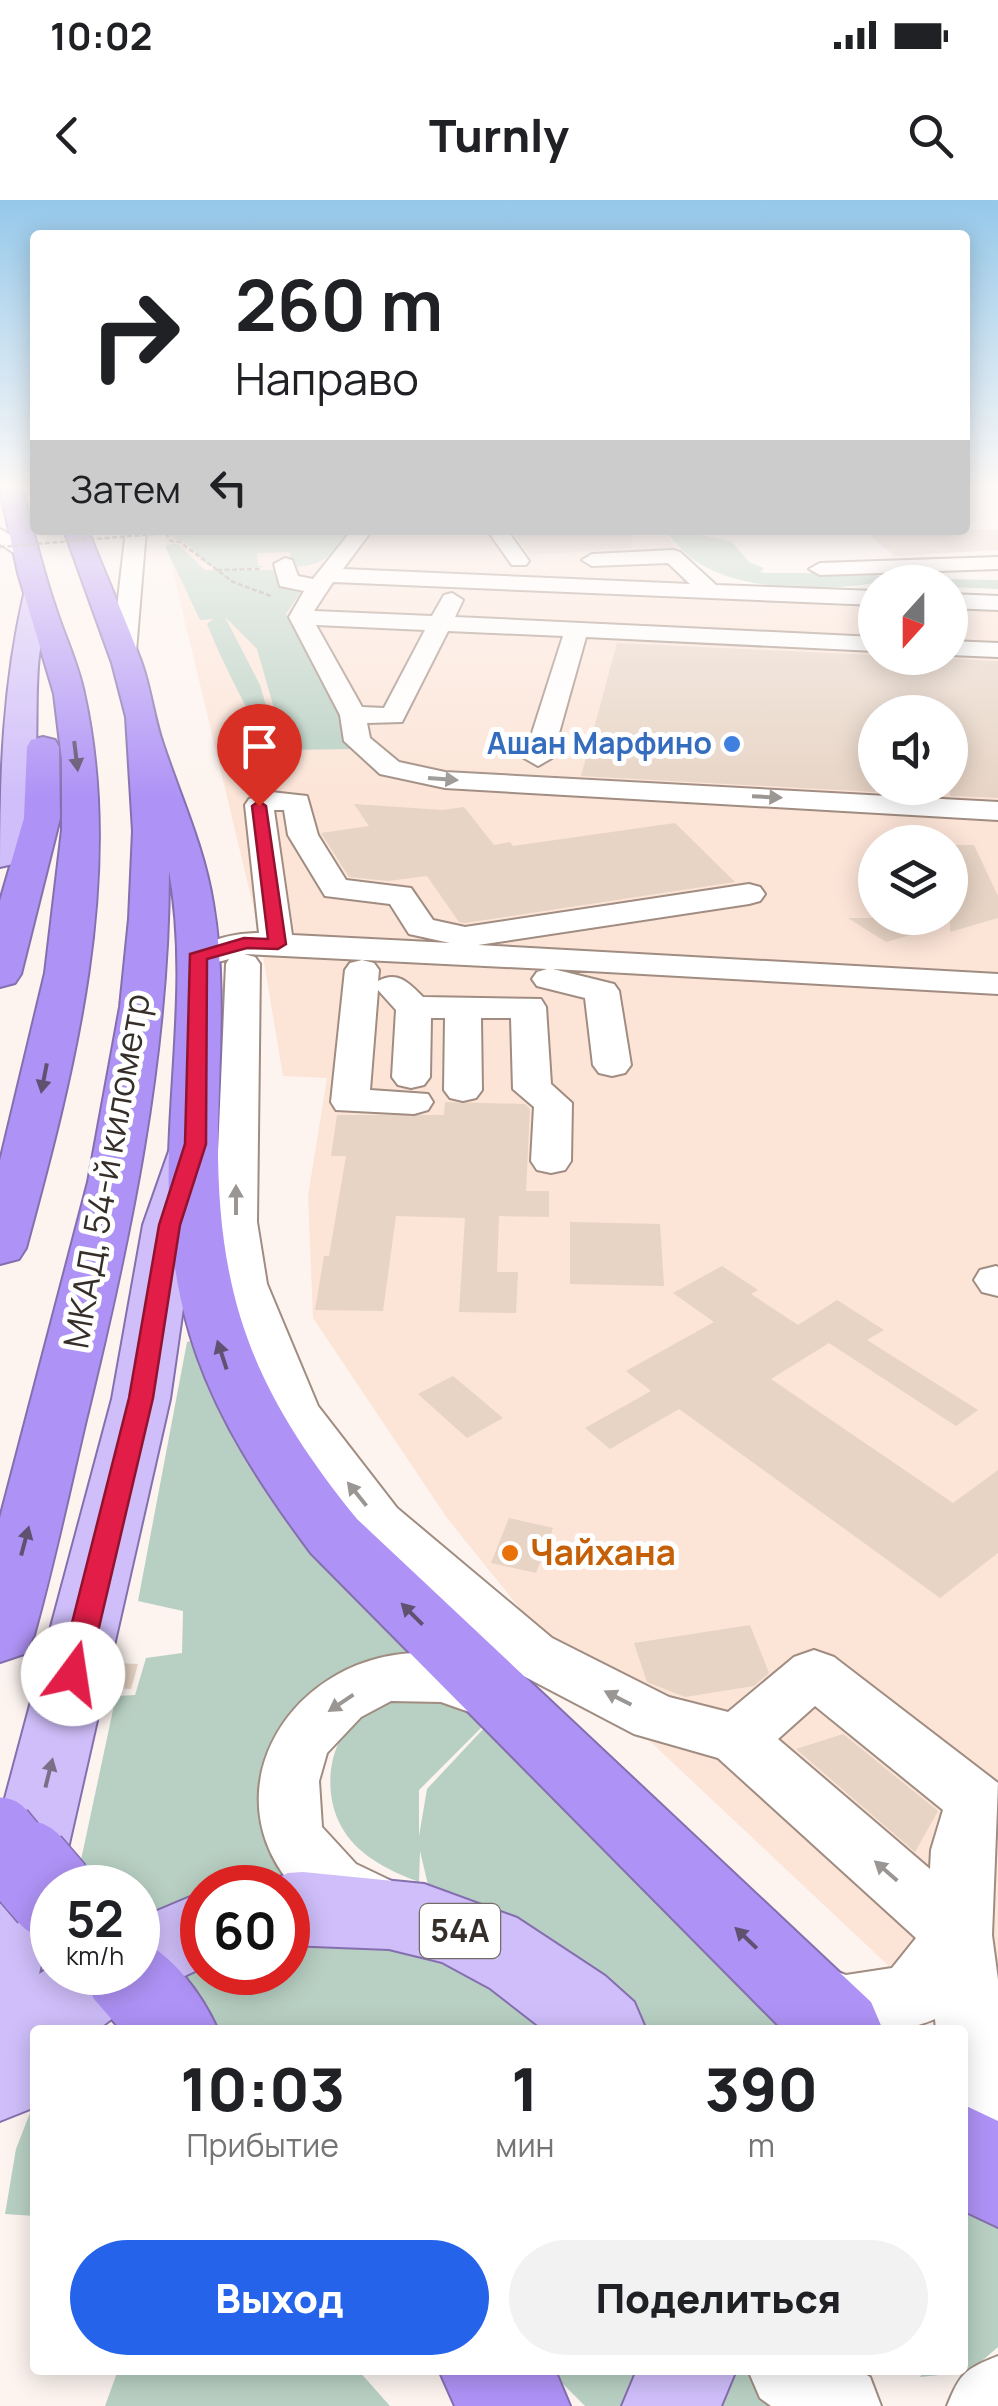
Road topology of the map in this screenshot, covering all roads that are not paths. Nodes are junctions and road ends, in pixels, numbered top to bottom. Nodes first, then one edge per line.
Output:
1 (29, 592) edge
2 (37, 592) edge
3 (101, 592) edge
4 (130, 592) edge
5 (308, 592) edge
6 (315, 592) edge
7 (343, 592) edge
8 (456, 592) edge
9 (744, 592) edge
10 (313, 595) junction
11 (968, 595) edge
12 (858, 597) edge
13 (994, 599) edge
14 (968, 600) edge
15 (440, 624) junction
16 (576, 630) junction
17 (51, 639) junction
18 (858, 643) edge
19 (968, 649) edge
20 (998, 650) edge
21 (124, 651) junction
22 (353, 715) junction
23 (22, 722) junction
24 (146, 742) junction
25 (0, 754) edge
26 (538, 758) dead end
27 (8, 802) edge
28 (998, 811) edge
29 (0, 856) edge
30 (749, 894) dead end
31 (575, 920) junction
32 (235, 954) junction
33 (588, 962) junction
34 (369, 971) junction
35 (0, 974) edge
36 (998, 984) edge
37 (414, 1008) junction
38 (464, 1008) junction
39 (612, 1065) dead end
40 (463, 1090) dead end
41 (196, 1144) junction
42 (551, 1161) dead end
43 (0, 1248) edge
44 (0, 1635) edge
45 (499, 1700) junction
46 (736, 1739) junction
47 (987, 1791) edge
48 (0, 1832) edge
49 (30, 1868) edge
50 (310, 1910) edge
51 (389, 1912) junction
52 (959, 1935) junction
53 (0, 1970) edge
54 (79, 1995) edge
55 (144, 1995) edge
56 (822, 2011) edge
57 (42, 2025) edge
58 (171, 2025) edge
59 (599, 2025) edge
60 (30, 2037) edge
61 (0, 2080) edge
62 (968, 2154) edge
63 (998, 2161) edge
64 (998, 2182) edge
65 (493, 2375) edge
66 (685, 2375) edge
67 (795, 2375) edge
68 (998, 2396) edge
69 (522, 2406) edge
70 (672, 2406) edge
71 (841, 2406) edge
72 (988, 2406) edge

1 - 23 main road
2 - 17 highway
3 - 21 highway, МКАД, 54-й километр
4 - 21 street
5 - 10 street
6 - 10 street
7 - 10 street
8 - 15 street
9 - 12 street
10 - 15 street
10 - 22 street
11 - 13 street
13 - 14 street
15 - 16 street
15 - 22 street
16 - 18 street
16 - 26 street
17 - 35 highway
17 -> 43 highway
19 - 20 street
21 - 24 highway, МКАД, 54-й километр
22 -> 28 street
23 - 25 street
23 - 27 main road
24 - 32 highway
44 -> 24 highway, МКАД, 54-й километр
27 - 29 main road
30 - 31 street
31 - 32 street
31 - 33 street
32 - 33 street
32 - 34 street
32 - 41 highway
46 -> 32 street
33 - 36 street
34 - 37 street
34 - 37 street
34 - 39 street
37 - 38 street
38 - 40 street
38 - 42 street
45 -> 41 highway
53 -> 41 main road
45 -> 51 street
56 -> 45 highway
46 - 47 street
52 -> 46 street
47 - 52 street
48 - 49 highway, bridge
50 - 51 main road, 54А
51 - 59 main road, 54А
52 - 56 street
52 - 63 street
54 - 57 main road
55 - 58 highway
60 - 61 main road
62 - 64 highway
65 - 69 highway
66 - 70 main road
67 - 71 street
68 - 72 street

